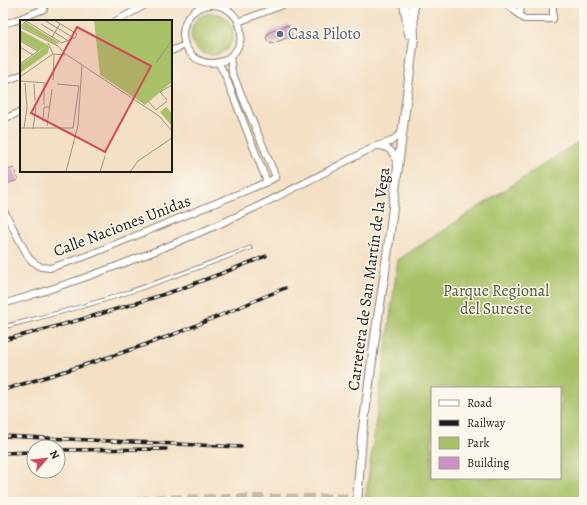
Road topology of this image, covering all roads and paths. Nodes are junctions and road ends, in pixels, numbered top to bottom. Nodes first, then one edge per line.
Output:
1 (149, 3) edge
2 (194, 3) edge
3 (288, 3) edge
4 (404, 3) edge
5 (414, 3) edge
6 (506, 3) edge
7 (521, 3) edge
8 (553, 3) edge
9 (209, 4) edge
10 (44, 9) dead end
11 (196, 10) junction
12 (520, 16) junction
13 (118, 20) edge
14 (238, 22) junction
15 (3, 24) edge
16 (185, 45) junction
17 (172, 51) edge
18 (230, 56) junction
19 (411, 61) junction
20 (218, 62) junction
21 (20, 75) edge
22 (3, 82) edge
23 (20, 112) edge
24 (3, 120) edge
25 (402, 133) junction
26 (376, 146) junction
27 (397, 170) junction
28 (267, 182) junction
29 (3, 209) edge
30 (250, 248) dead end
31 (3, 304) edge
32 (3, 327) edge
33 (357, 502) edge

1 - 13 street
2 - 11 street
3 - 14 street
4 - 19 street, Carretera de San Martín de la Vega
5 - 19 street, Carretera de San Martín de la Vega
6 - 12 street
7 - 12 street
8 - 12 street
9 - 11 street
9 - 14 street
10 - 15 street
11 - 16 street
14 - 18 street
16 - 17 street
16 - 20 street
18 - 20 street
18 - 28 street, Calle Naciones Unidas
19 - 25 street, Carretera de San Martín de la Vega
20 - 28 street
21 - 22 street
23 - 24 street
25 - 26 street
25 - 27 street, Carretera de San Martín de la Vega
26 - 27 street
26 - 31 street
27 - 33 street, Carretera de San Martín de la Vega
28 - 29 street, Calle Naciones Unidas
30 - 32 lane

